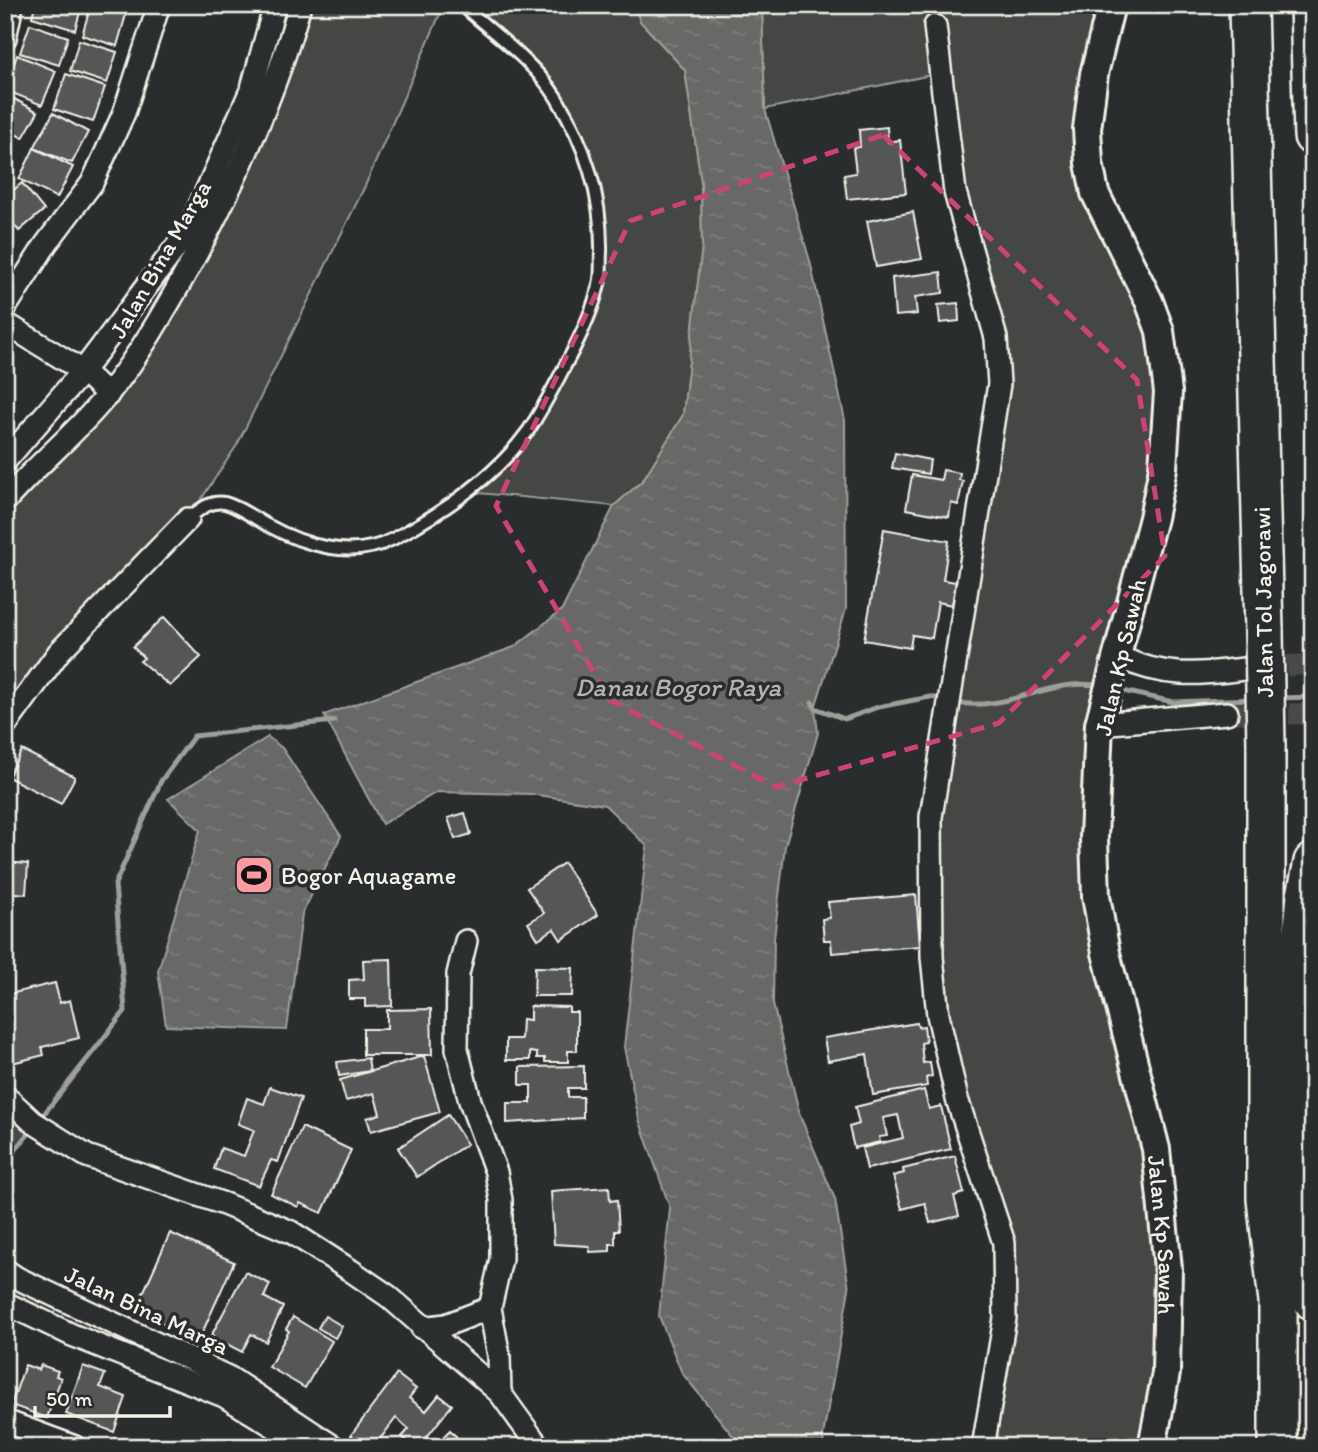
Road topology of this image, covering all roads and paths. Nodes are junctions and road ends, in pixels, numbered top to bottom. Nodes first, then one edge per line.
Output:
1 (12, 5) edge
2 (159, 5) edge
3 (275, 5) edge
4 (300, 5) edge
5 (462, 5) edge
6 (1111, 5) edge
7 (1248, 5) edge
8 (1309, 5) edge
9 (935, 26) dead end
10 (5, 38) edge
11 (1313, 136) edge
12 (5, 309) edge
13 (5, 323) edge
14 (83, 371) junction
15 (108, 394) junction
16 (5, 461) edge
17 (5, 501) edge
18 (188, 519) joint
19 (1117, 663) junction
20 (1244, 669) tunnel mouth
21 (1227, 713) tunnel mouth
22 (1100, 720) junction
23 (5, 726) edge
24 (1313, 862) edge
25 (466, 941) dead end
26 (5, 1096) edge
27 (1266, 1199) junction
28 (11, 1274) edge
29 (1313, 1301) edge
30 (6, 1307) edge
31 (490, 1308) junction
32 (422, 1328) junction
33 (500, 1393) junction
34 (5, 1421) edge
35 (75, 1447) edge
36 (308, 1447) edge
37 (334, 1447) edge
38 (539, 1447) edge
39 (983, 1447) edge
40 (1152, 1447) edge
41 (1262, 1447) edge
42 (1278, 1447) edge

1 - 10 street
2 - 12 street
3 - 14 street, Jalan Bina Marga
4 - 15 street, Jalan Bina Marga
5 - 18 lane
6 - 19 street, Jalan Kp Sawah
7 - 27 highway, Jalan Tol Jagorawi, bridge
8 - 11 highway
9 - 39 street
13 - 14 street
14 - 15 street
14 - 16 street, Jalan Bina Marga
15 - 17 street, Jalan Bina Marga
18 - 23 street
19 - 20 street
19 - 22 street, Jalan Kp Sawah
21 - 22 street
22 - 40 street, Jalan Kp Sawah
24 - 29 highway
25 - 31 street
26 - 32 street
27 - 41 highway
27 - 42 highway
28 - 30 street
28 - 37 street, Jalan Bina Marga
30 - 36 street, Jalan Bina Marga
31 - 32 street
31 - 33 street
32 - 33 street
33 - 38 street
34 - 35 street

